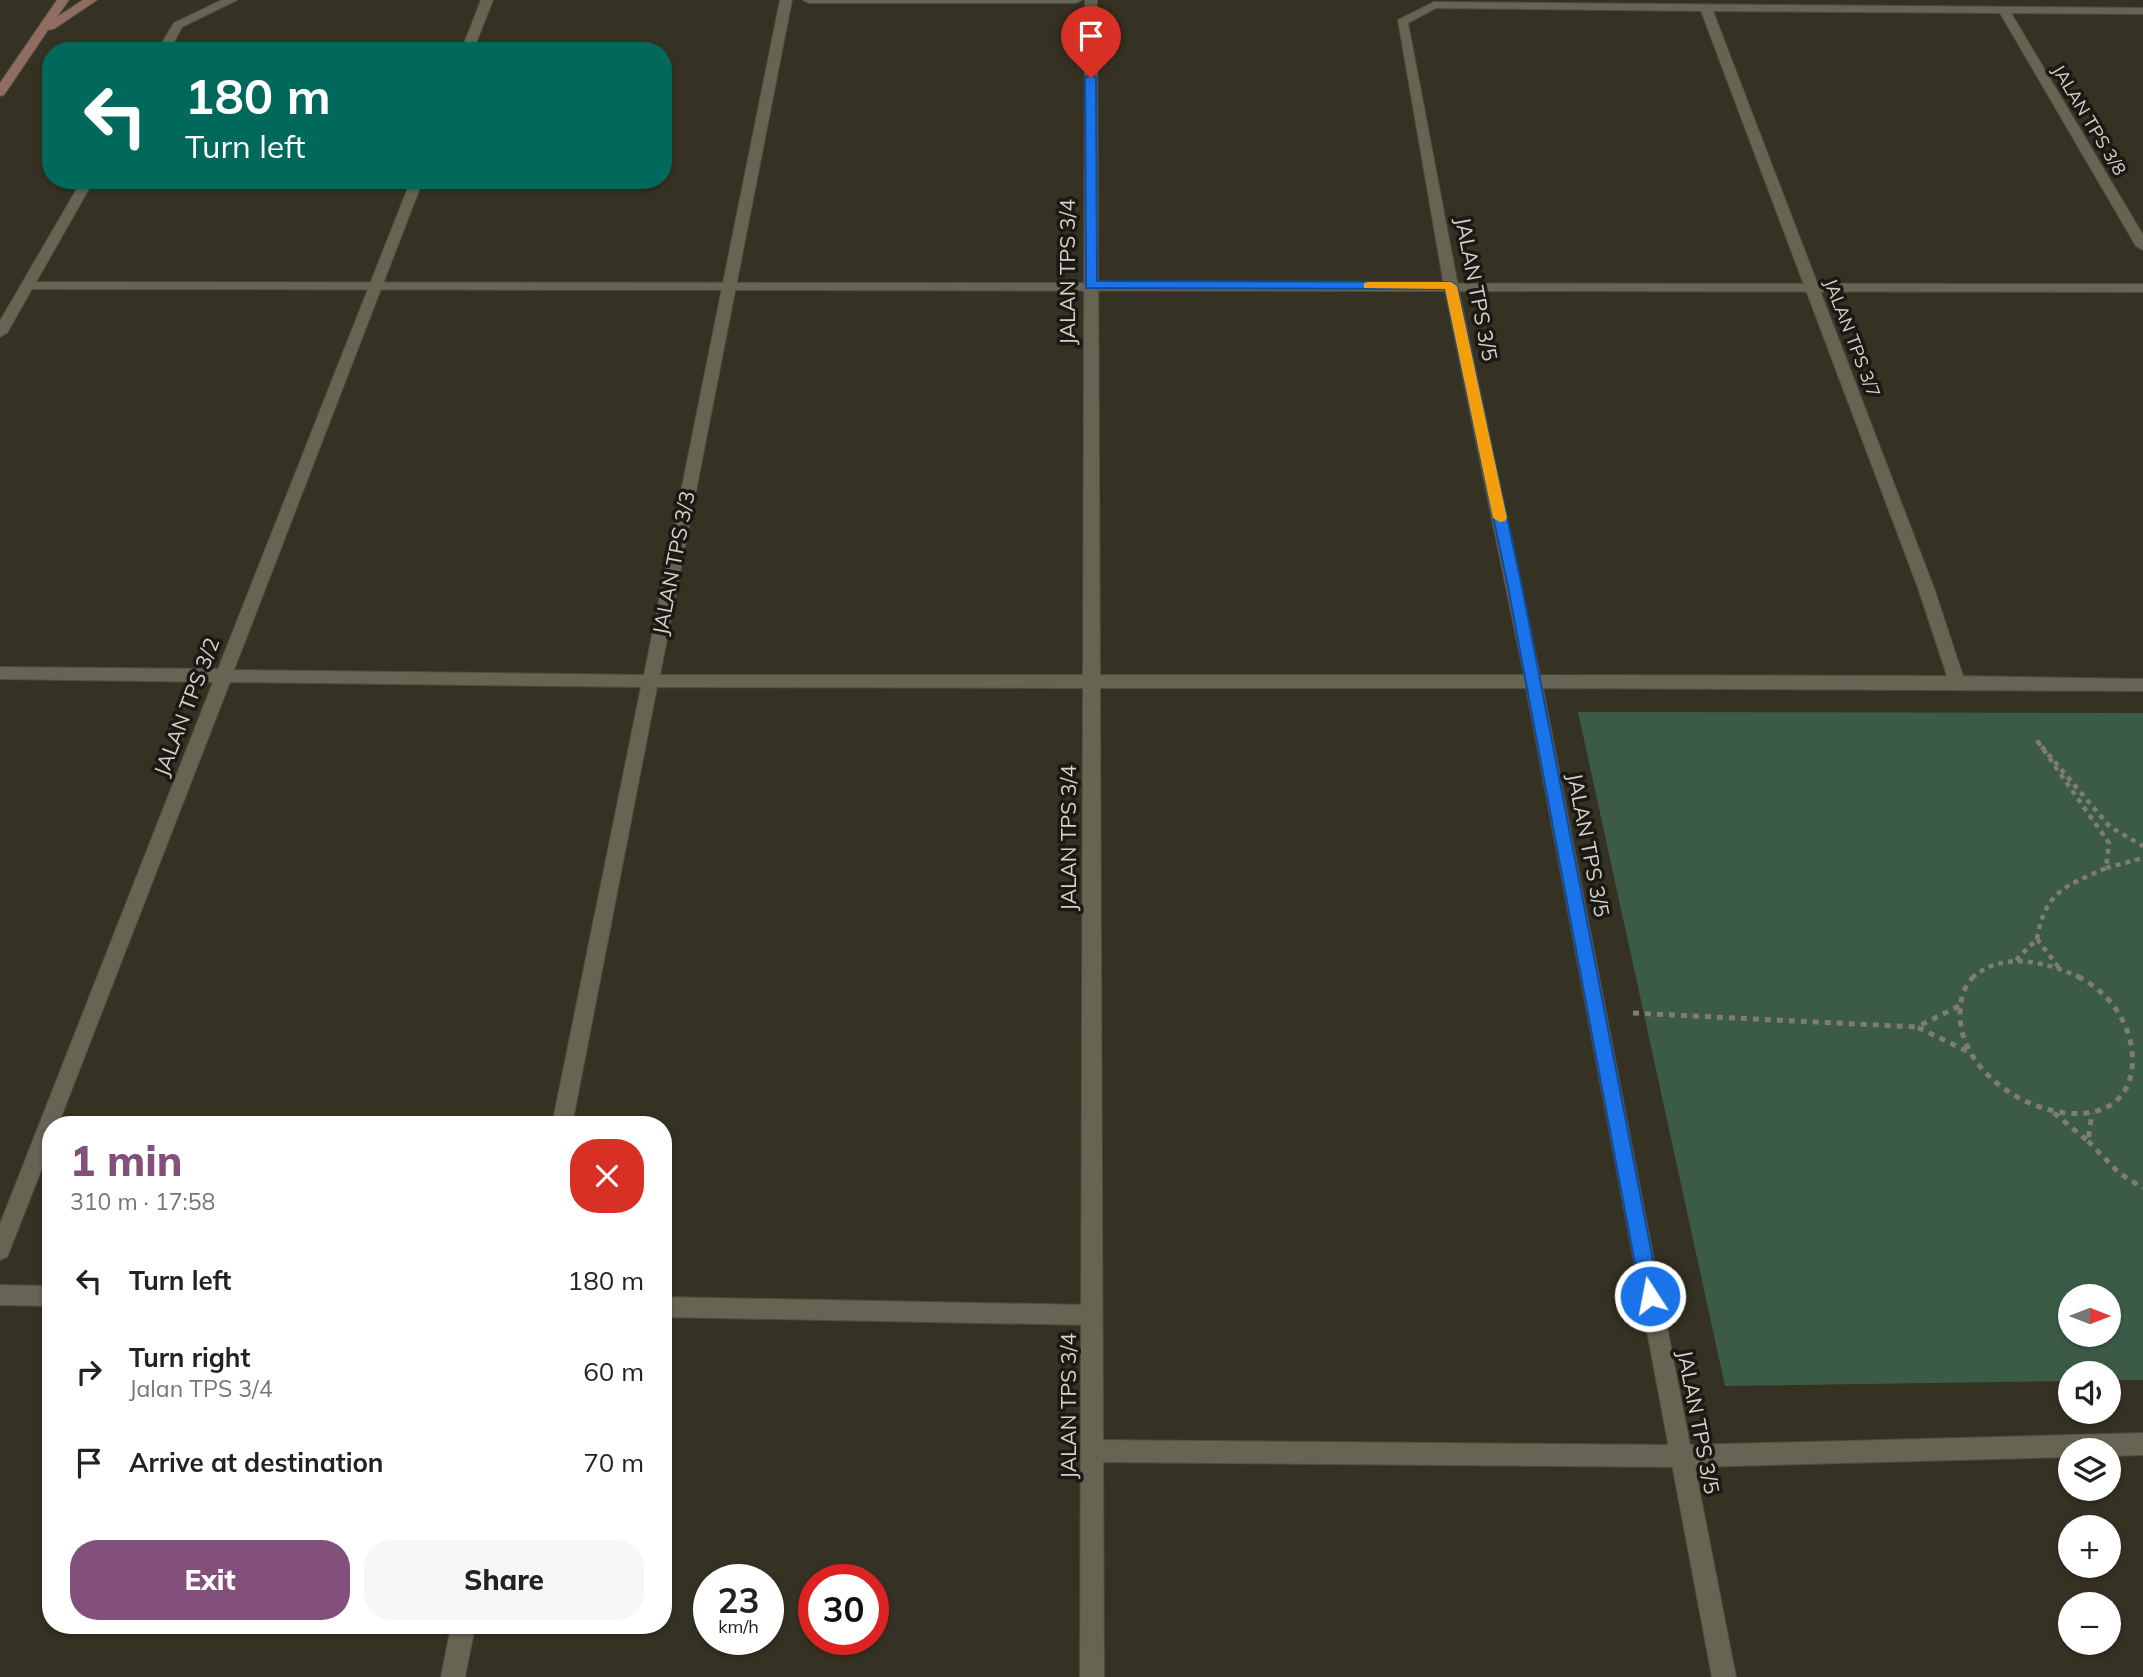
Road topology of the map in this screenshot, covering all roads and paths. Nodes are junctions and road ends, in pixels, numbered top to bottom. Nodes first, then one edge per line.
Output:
1 (63, 0) edge
2 (91, 0) edge
3 (231, 0) edge
4 (487, 0) edge
5 (786, 0) edge
6 (809, 0) edge
7 (1076, 0) edge
8 (1091, 0) edge
9 (1706, 8) junction
10 (2004, 11) junction
11 (2143, 11) edge
12 (39, 35) junction
13 (168, 42) edge
14 (471, 42) edge
15 (0, 92) edge
16 (83, 189) edge
17 (413, 189) edge
18 (2143, 246) edge
19 (376, 285) junction
20 (729, 285) junction
21 (1090, 285) junction
22 (27, 286) junction
23 (1451, 286) junction
24 (2143, 288) edge
25 (1812, 289) junction
26 (0, 333) edge
27 (0, 673) edge
28 (224, 676) junction
29 (650, 681) junction
30 (1091, 682) junction
31 (1533, 682) junction
32 (1957, 682) junction
33 (2143, 685) edge
34 (2143, 846) edge
35 (2143, 858) edge
36 (2106, 868) junction
37 (2037, 939) junction
38 (2017, 960) junction
39 (2061, 969) junction
40 (1959, 1005) junction
41 (1633, 1013) dead end
42 (1917, 1027) junction
43 (1971, 1053) junction
44 (2140, 1063) dead end
45 (2137, 1075) dead end
46 (2050, 1110) junction
47 (2092, 1113) junction
48 (52, 1116) edge
49 (564, 1116) edge
50 (2088, 1141) junction
51 (42, 1142) edge
52 (2143, 1188) edge
53 (0, 1250) edge
54 (0, 1295) edge
55 (42, 1296) edge
56 (672, 1307) edge
57 (1091, 1315) junction
58 (2143, 1444) edge
59 (1092, 1451) junction
60 (1680, 1456) junction
61 (461, 1634) edge
62 (453, 1677) edge
63 (1092, 1677) edge
64 (1724, 1677) edge

1 - 12 street
2 - 12 street
3 - 13 street
4 - 14 street
5 - 20 street, JALAN TPS 3/3
6 - 7 street
8 - 21 street, JALAN TPS 3/4
9 - 10 street
9 - 23 street, JALAN TPS 3/5
9 - 25 street, JALAN TPS 3/7
10 - 11 street
10 - 18 street, JALAN TPS 3/8
12 - 15 street
16 - 22 street
17 - 19 street, JALAN TPS 3/2
19 - 20 street
19 - 22 street
19 - 28 street, JALAN TPS 3/2
20 - 21 street
20 - 29 street, JALAN TPS 3/3
21 - 23 street
21 - 30 street, JALAN TPS 3/4
22 - 26 street
23 - 25 street
23 - 31 street, JALAN TPS 3/5
24 - 25 street
25 - 32 street, JALAN TPS 3/7
27 - 28 street
28 - 29 street
28 - 48 street, JALAN TPS 3/2
29 - 30 street
29 - 49 street, JALAN TPS 3/3
30 - 31 street
30 - 57 street, JALAN TPS 3/4
31 - 32 street
31 - 60 street, JALAN TPS 3/5
32 - 33 street
34 - 36 path
35 - 36 path
36 - 37 path
37 - 38 path
37 - 39 path
38 - 39 path
38 - 40 path
39 - 44 path
40 - 42 path
40 - 43 path
41 - 42 path
42 - 43 path
43 - 46 path
45 - 47 path
46 - 47 path
46 - 50 path
47 - 50 path
50 - 52 path
51 - 53 street, JALAN TPS 3/2
54 - 55 street
56 - 57 street
57 - 59 street, JALAN TPS 3/4
58 - 60 street
59 - 60 street
59 - 63 street, JALAN TPS 3/4
60 - 64 street, JALAN TPS 3/5
61 - 62 street

